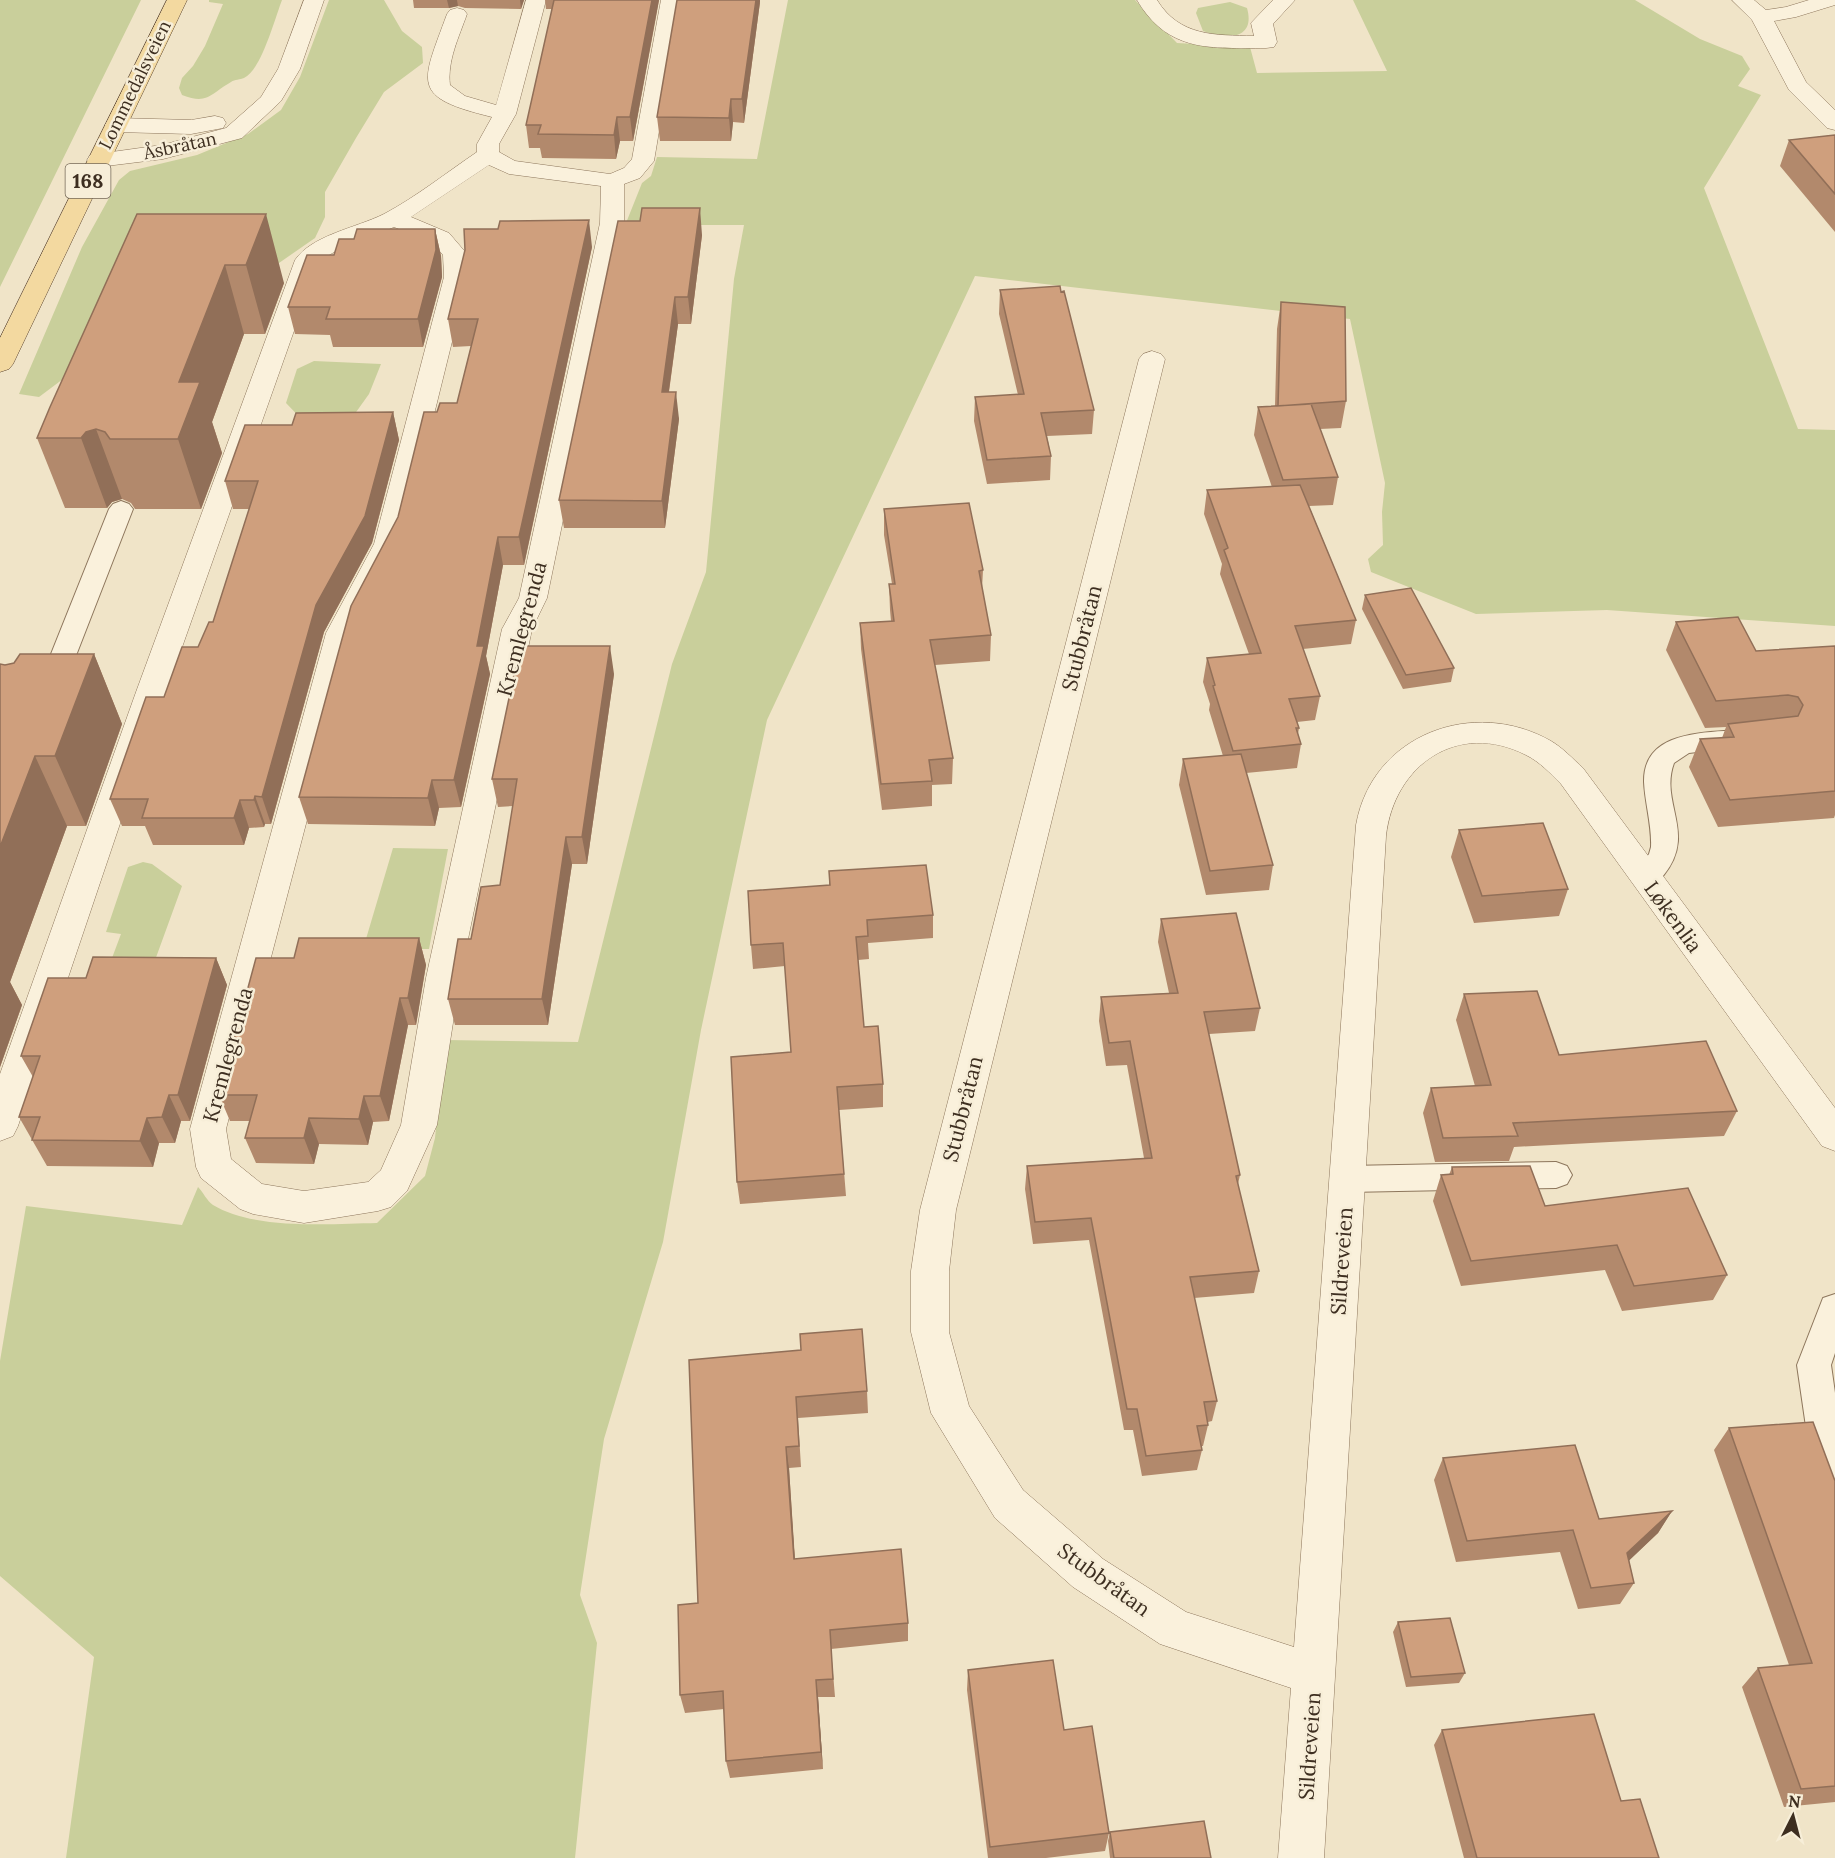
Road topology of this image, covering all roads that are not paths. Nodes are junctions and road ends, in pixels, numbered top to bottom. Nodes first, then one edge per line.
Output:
1 (177, 0) edge
2 (314, 0) edge
3 (537, 0) edge
4 (670, 0) edge
5 (1147, 0) edge
6 (1285, 0) edge
7 (1742, 0) edge
8 (1830, 0) edge
9 (457, 14) dead end
10 (1761, 17) junction
11 (255, 114) junction
12 (505, 114) junction
13 (1835, 123) edge
14 (116, 125) junction
15 (488, 155) junction
16 (98, 160) junction
17 (613, 181) junction
18 (394, 219) junction
19 (1152, 359) dead end
20 (0, 364) edge
21 (121, 509) dead end
22 (40, 713) edge
23 (1485, 733) joint
24 (1765, 735) edge
25 (1645, 878) junction
26 (0, 1126) edge
27 (1835, 1136) edge
28 (1556, 1175) dead end
29 (1348, 1179) junction
30 (1835, 1308) edge
31 (1835, 1480) edge
32 (1315, 1675) junction
33 (1301, 1858) edge

1 - 14 main road, Lommedalsveien / 168
2 - 11 street, Åsbråtan
3 - 12 street
4 - 17 street
5 - 6 street
7 - 10 street
8 - 10 street
9 - 12 street
10 - 13 street
11 - 14 street, Åsbråtan
11 - 16 street, Åsbråtan
12 - 15 street
14 - 16 main road, Lommedalsveien / 168
15 - 17 street
15 - 18 street
16 - 20 main road, Lommedalsveien / 168
17 - 18 street, Kremlegrenda
18 - 26 street
19 - 32 street, Stubbråtan
21 - 22 lane
23 - 25 street, Løkenlia
23 - 29 street, Sildreveien
24 - 25 lane
25 - 27 street, Løkenlia
28 - 29 lane
29 - 32 street, Sildreveien
30 - 31 lane
32 - 33 street, Sildreveien

